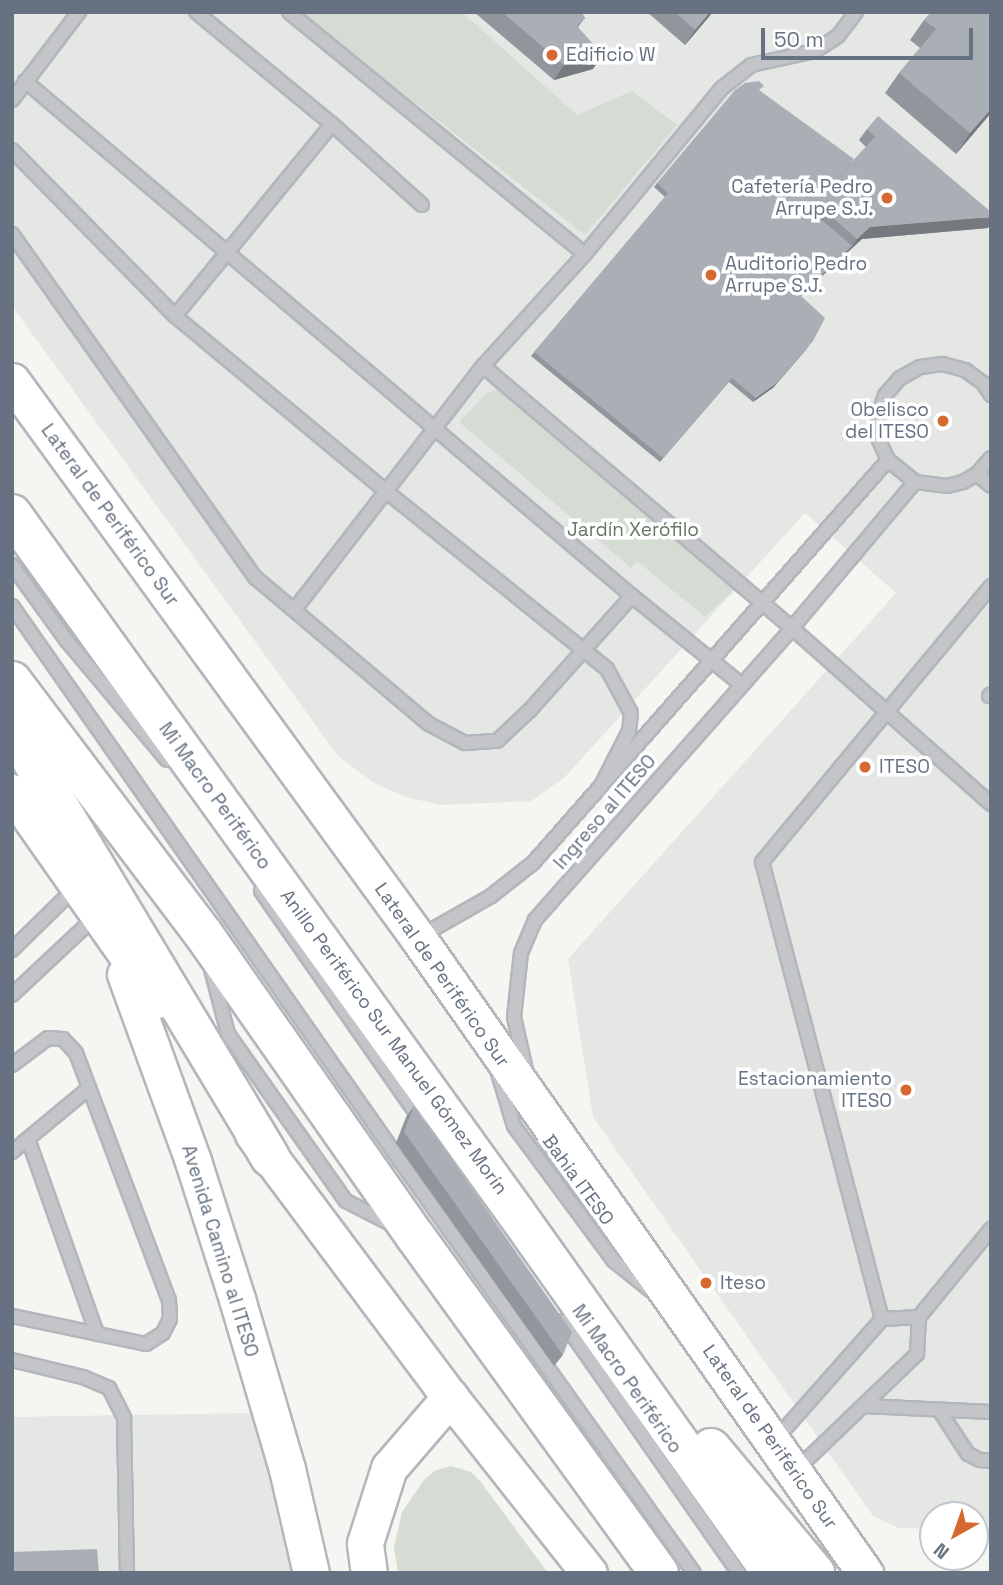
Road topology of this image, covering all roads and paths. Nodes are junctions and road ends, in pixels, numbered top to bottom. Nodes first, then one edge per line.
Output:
1 (79, 12) edge
2 (196, 12) edge
3 (289, 12) edge
4 (856, 12) edge
5 (25, 81) junction
6 (12, 100) edge
7 (332, 124) junction
8 (12, 150) edge
9 (422, 205) dead end
10 (12, 234) edge
11 (228, 254) junction
12 (585, 254) junction
13 (175, 316) junction
14 (483, 366) junction
15 (12, 382) edge
16 (991, 395) edge
17 (434, 429) junction
18 (991, 458) edge
19 (888, 460) junction
20 (976, 474) junction
21 (915, 482) junction
22 (991, 486) edge
23 (387, 492) junction
24 (12, 514) edge
25 (12, 565) edge
26 (991, 586) edge
27 (632, 596) junction
28 (762, 603) junction
29 (12, 606) edge
30 (295, 610) junction
31 (792, 628) junction
32 (583, 651) junction
33 (713, 660) junction
34 (12, 681) edge
35 (742, 685) junction
36 (886, 712) junction
37 (12, 728) edge
38 (173, 767) dead end
39 (599, 790) junction
40 (12, 792) edge
41 (991, 804) edge
42 (253, 880) dead end
43 (79, 884) junction
44 (104, 924) junction
45 (418, 938) junction
46 (12, 950) edge
47 (12, 995) edge
48 (485, 1035) junction
49 (12, 1065) edge
50 (89, 1088) junction
51 (534, 1105) junction
52 (428, 1129) edge
53 (27, 1139) junction
54 (12, 1152) edge
55 (270, 1157) junction
56 (516, 1213) junction
57 (991, 1229) edge
58 (555, 1310) edge
59 (12, 1316) edge
60 (919, 1317) junction
61 (685, 1319) junction
62 (881, 1319) junction
63 (97, 1334) junction
64 (12, 1360) edge
65 (450, 1397) junction
66 (864, 1406) junction
67 (939, 1410) junction
68 (991, 1412) edge
69 (773, 1442) junction
70 (991, 1461) edge
71 (795, 1472) junction
72 (127, 1573) edge
73 (311, 1573) edge
74 (369, 1573) edge
75 (589, 1573) edge
76 (659, 1573) edge
77 (694, 1573) edge
78 (739, 1573) edge
79 (772, 1573) edge
80 (815, 1573) edge
81 (865, 1573) edge

1 - 5 lane
2 - 7 lane
3 - 12 lane
4 - 12 lane
5 - 6 lane
5 - 11 lane
7 - 9 lane
7 - 11 lane
8 - 13 lane
10 - 30 lane
11 - 13 lane
11 - 17 lane
12 - 14 lane
13 - 23 lane
14 - 17 lane
14 - 28 lane
15 - 45 street, Lateral de Periférico Sur
16 - 19 lane
17 - 23 lane
17 - 27 lane
18 - 20 lane
19 - 21 lane
19 - 28 lane, Ingreso al ITESO
20 - 21 lane
20 - 22 lane
21 - 31 lane, Ingreso al ITESO
23 - 30 lane
23 - 32 lane
24 - 56 highway, Anillo Periférico Sur Manuel Gómez Morín
25 - 38 lane, Mi Macro Periférico
26 - 36 lane
27 - 32 lane
27 - 33 lane
28 - 31 lane
28 - 33 lane, Ingreso al ITESO
29 - 77 lane
30 - 32 lane
31 - 35 lane, Ingreso al ITESO
31 - 36 lane
32 - 39 lane
33 - 35 lane
33 - 39 lane, Ingreso al ITESO
34 - 76 highway
35 - 51 lane, Ingreso al ITESO
36 - 41 lane
36 - 62 lane
37 - 55 highway
39 - 45 lane, Ingreso al ITESO
40 - 43 street
42 - 52 lane, Mi Macro Periférico
43 - 44 street
43 - 46 lane
44 - 47 lane
44 - 55 street
44 - 73 street, Avenida Camino al ITESO
45 - 48 street, Lateral de Periférico Sur
48 - 51 street, Lateral de Periférico Sur
48 - 61 lane, Bahia ITESO
49 - 50 lane
50 - 53 lane
50 - 63 lane
51 - 61 street, Lateral de Periférico Sur
53 - 54 lane
53 - 63 lane
55 - 65 street
56 - 79 highway, Anillo Periférico Sur Manuel Gómez Morín
56 - 80 highway
57 - 60 lane
58 - 78 lane, Mi Macro Periférico
59 - 63 lane
60 - 62 lane
60 - 66 lane
61 - 69 street, Lateral de Periférico Sur
62 - 69 lane
64 - 72 lane
65 - 74 street
65 - 75 street
66 - 67 lane
66 - 71 lane
67 - 68 lane
67 - 70 lane
69 - 71 street, Lateral de Periférico Sur
71 - 81 street, Lateral de Periférico Sur

